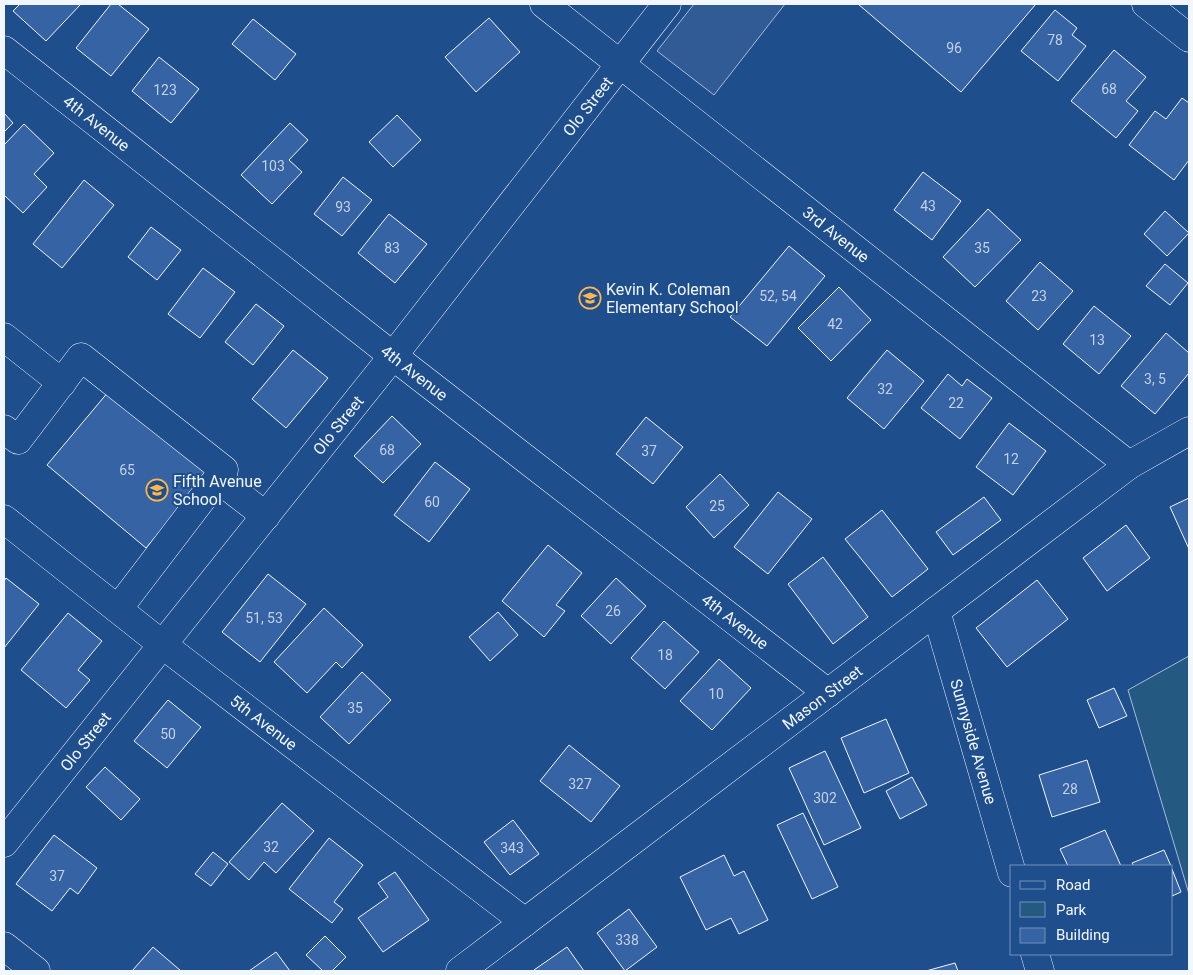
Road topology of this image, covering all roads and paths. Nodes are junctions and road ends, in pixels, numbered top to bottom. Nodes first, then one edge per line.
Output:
1 (544, 4) edge
2 (667, 4) edge
3 (1146, 4) edge
4 (1189, 38) edge
5 (4, 50) edge
6 (621, 63) junction
7 (4, 337) edge
8 (394, 356) junction
9 (62, 383) junction
10 (4, 429) edge
11 (1189, 431) edge
12 (1129, 465) junction
13 (218, 479) junction
14 (266, 516) junction
15 (4, 519) edge
16 (118, 609) junction
17 (936, 611) junction
18 (163, 645) junction
19 (828, 693) junction
20 (4, 843) edge
21 (1010, 866) edge
22 (525, 922) junction
23 (4, 946) edge
24 (1035, 955) edge
25 (36, 971) edge
26 (460, 971) edge
27 (1040, 971) edge

1 - 6 street, 3rd Avenue
2 - 6 street, Olo Street
3 - 4 street
5 - 8 street, 4th Avenue
6 - 8 street, Olo Street
6 - 12 street, 3rd Avenue
7 - 9 street
8 - 14 street, Olo Street
8 - 19 street, 4th Avenue
9 - 10 street
9 - 13 street
11 - 12 street, Mason Street
12 - 17 street, Mason Street
13 - 14 street
13 - 16 street
14 - 18 street, Olo Street
15 - 16 street, 5th Avenue
16 - 18 street, 5th Avenue
17 - 19 street, Mason Street
17 - 21 street, Sunnyside Avenue
18 - 20 street, Olo Street
18 - 22 street, 5th Avenue
19 - 22 street, Mason Street
22 - 26 street, Mason Street
23 - 25 street
24 - 27 street

